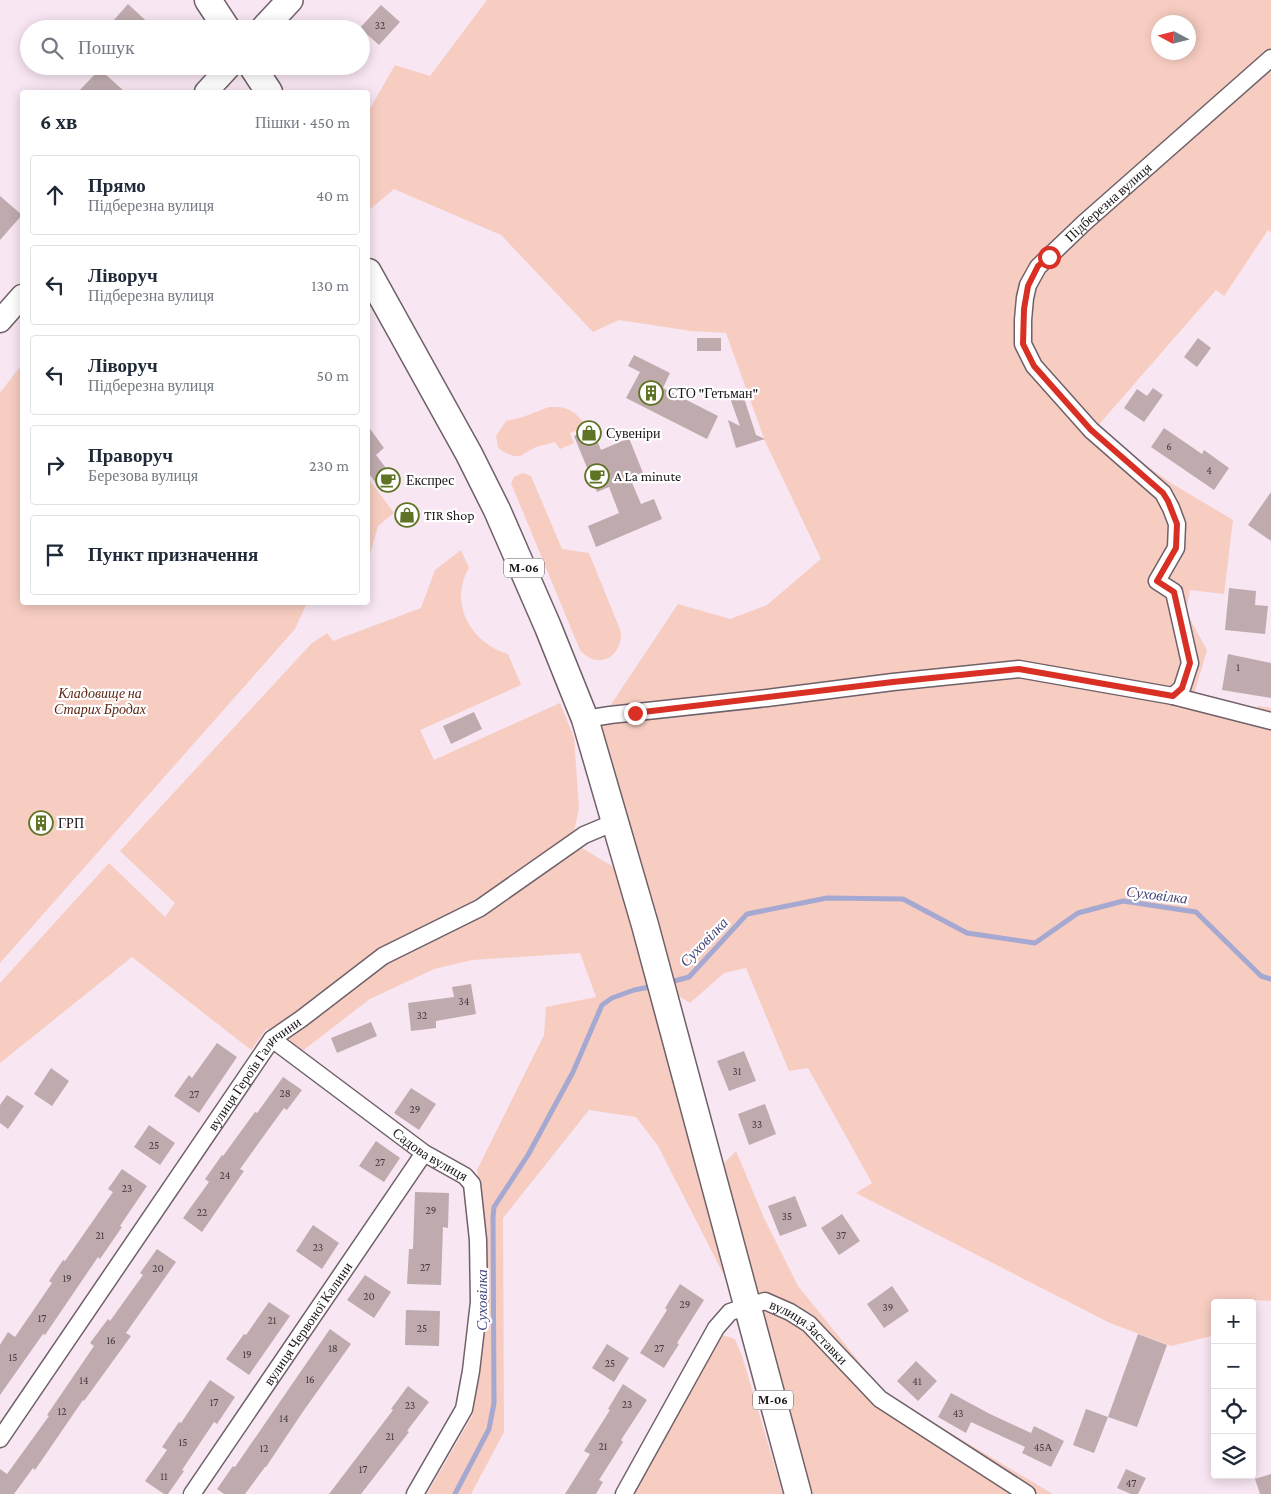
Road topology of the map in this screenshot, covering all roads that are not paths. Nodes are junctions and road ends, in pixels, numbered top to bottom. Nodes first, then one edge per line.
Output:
1 (208, 0) edge
2 (290, 0) edge
3 (221, 20) edge
4 (271, 20) edge
5 (1271, 58) edge
6 (222, 75) edge
7 (258, 75) edge
8 (208, 90) edge
9 (268, 90) edge
10 (370, 276) edge
11 (20, 298) edge
12 (0, 321) edge
13 (1173, 696) junction
14 (585, 719) junction
15 (1271, 720) edge
16 (615, 822) junction
17 (272, 1039) junction
18 (424, 1152) junction
19 (747, 1307) junction
20 (0, 1439) edge
21 (192, 1494) edge
22 (415, 1494) edge
23 (624, 1494) edge
24 (798, 1494) edge
25 (1027, 1494) edge

1 - 3 highway
2 - 4 main road
5 - 13 street, Підберезна вулиця
6 - 8 main road
7 - 9 highway
10 - 14 highway, М-06
11 - 12 main road
13 - 14 street
13 - 15 street
14 - 16 highway, М-06
16 - 17 street, вулиця Героїв Галичини
16 - 19 highway, М-06
17 - 18 street, Садова вулиця
17 - 20 street, вулиця Героїв Галичини
18 - 21 street, вулиця Червоної Калини
18 - 22 street, Садова вулиця
19 - 23 street, вулиця Заставки
19 - 24 highway, М-06
19 - 25 street, вулиця Заставки

